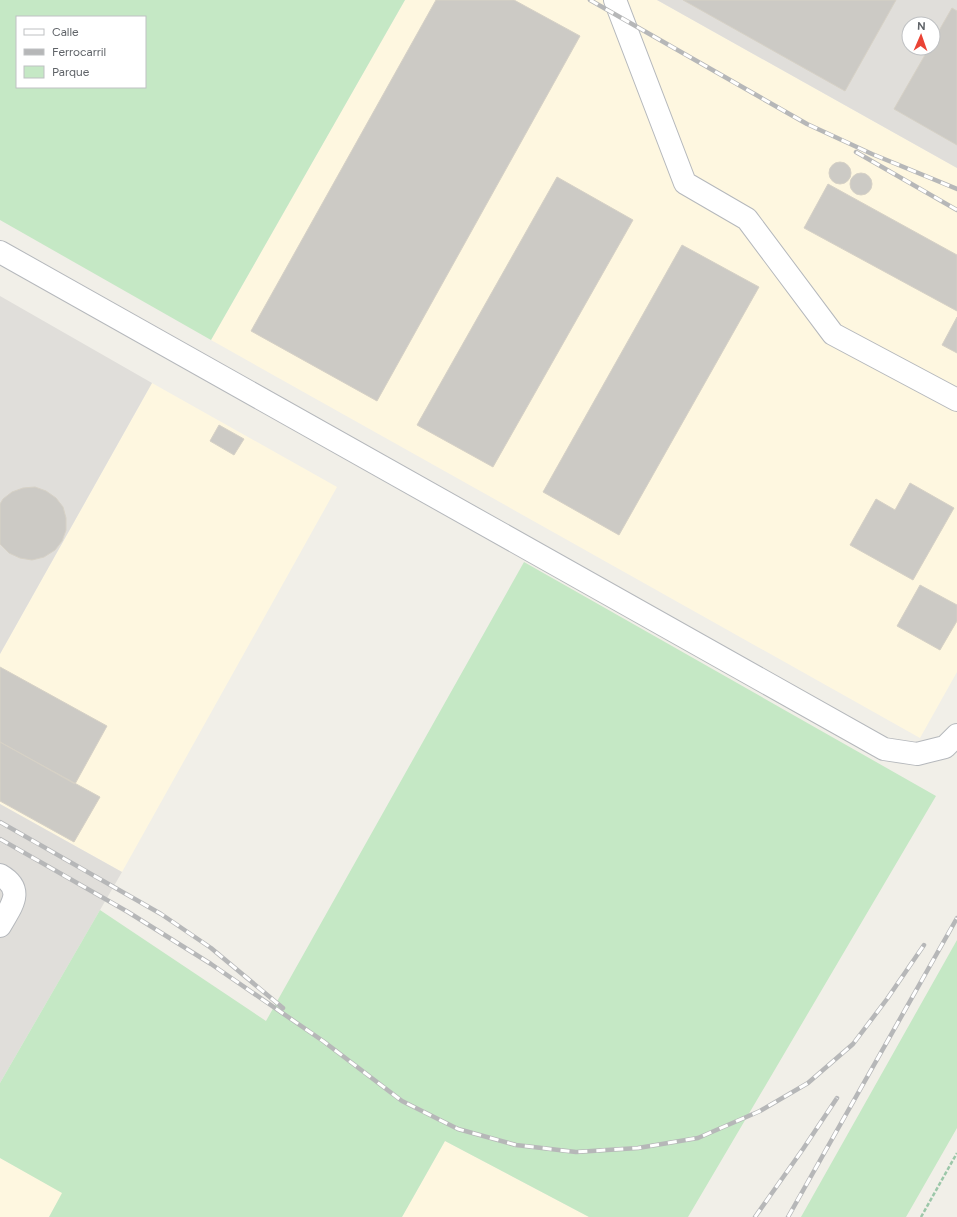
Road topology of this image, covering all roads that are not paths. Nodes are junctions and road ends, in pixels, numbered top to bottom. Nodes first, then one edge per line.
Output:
1 (615, 0) edge
2 (0, 252) edge
3 (957, 400) edge
4 (957, 735) edge
5 (0, 875) edge
6 (0, 926) edge

1 - 3 lane
2 - 4 lane
5 - 6 lane

